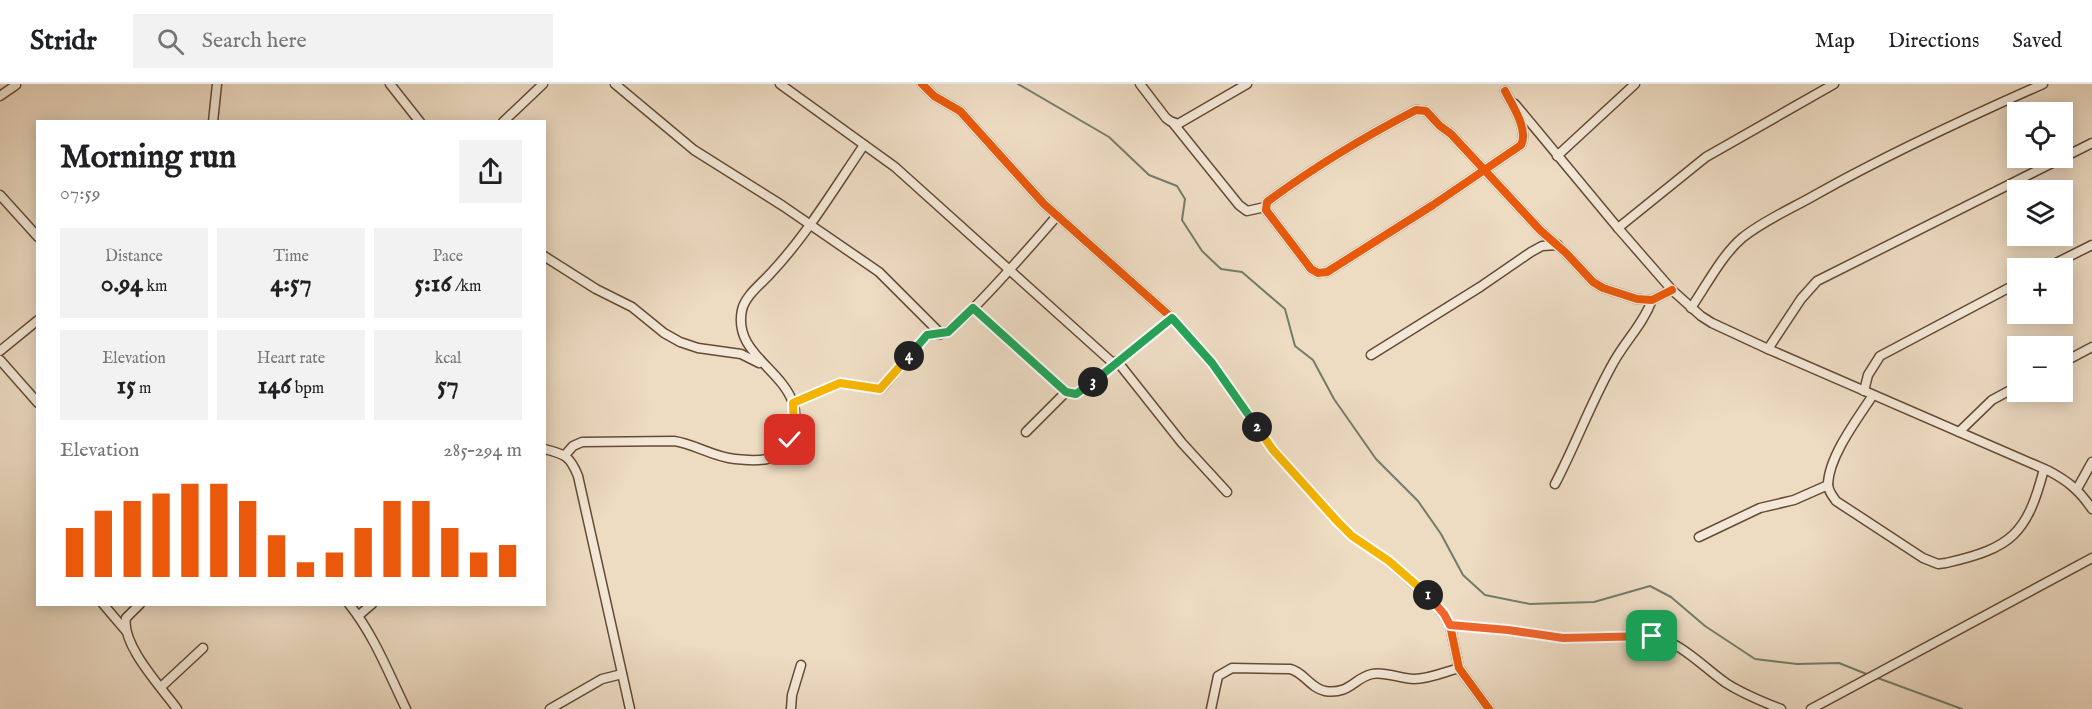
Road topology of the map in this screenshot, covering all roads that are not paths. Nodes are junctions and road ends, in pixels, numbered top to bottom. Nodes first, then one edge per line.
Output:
1 (217, 84) edge
2 (390, 84) edge
3 (543, 84) edge
4 (615, 84) edge
5 (780, 84) edge
6 (922, 84) edge
7 (1140, 84) edge
8 (1247, 84) edge
9 (1635, 84) edge
10 (1834, 84) edge
11 (2043, 84) edge
12 (15, 85) edge
13 (1503, 87) edge
14 (0, 96) edge
15 (213, 120) edge
16 (418, 120) edge
17 (506, 120) edge
18 (1173, 123) junction
19 (2092, 143) edge
20 (864, 145) junction
21 (1557, 156) junction
22 (1486, 170) junction
23 (0, 195) edge
24 (1265, 207) junction
25 (1057, 216) junction
26 (809, 225) junction
27 (1618, 228) junction
28 (36, 235) edge
29 (2092, 245) edge
30 (1558, 246) junction
31 (546, 257) edge
32 (2066, 258) edge
33 (1008, 269) junction
34 (2007, 289) edge
35 (1672, 290) junction
36 (1652, 300) junction
37 (973, 308) junction
38 (1691, 308) junction
39 (1172, 318) junction
40 (36, 322) edge
41 (941, 334) junction
42 (2092, 347) edge
43 (1768, 349) junction
44 (0, 351) edge
45 (1371, 355) dead end
46 (2073, 357) edge
47 (0, 360) edge
48 (1116, 363) junction
49 (767, 368) junction
50 (1066, 392) junction
51 (2007, 392) edge
52 (1869, 393) junction
53 (36, 401) edge
54 (793, 403) junction
55 (1026, 432) dead end
56 (1959, 432) junction
57 (546, 450) edge
58 (565, 455) junction
59 (2092, 462) edge
60 (2044, 469) junction
61 (1555, 484) dead end
62 (1828, 485) junction
63 (2077, 489) junction
64 (1227, 492) dead end
65 (2092, 509) edge
66 (1698, 537) dead end
67 (2092, 558) edge
68 (105, 606) edge
69 (139, 606) edge
70 (350, 606) edge
71 (370, 606) edge
72 (358, 616) junction
73 (1450, 625) junction
74 (127, 632) junction
75 (203, 648) dead end
76 (801, 664) dead end
77 (1459, 668) junction
78 (622, 674) junction
79 (161, 687) junction
80 (177, 709) edge
81 (405, 709) edge
82 (550, 709) edge
83 (630, 709) edge
84 (790, 709) edge
85 (1211, 709) edge
86 (1489, 709) edge
87 (1781, 709) edge
88 (1811, 709) edge

1 - 15 street
2 - 16 street
3 - 17 street
4 - 26 street
5 - 20 street
6 - 25 street
7 - 18 street
8 - 18 street
9 - 21 street
10 - 27 street
11 - 38 street
12 - 14 street
13 - 21 street
13 - 22 street
18 - 24 street
19 - 43 street
20 - 26 street
20 - 33 street
21 - 27 street
22 - 24 street
22 - 24 street
22 - 30 street
23 - 28 street
25 - 33 street
25 - 39 street
26 - 41 street
26 - 49 street
27 - 35 street
29 - 32 street
30 - 36 street
30 - 45 street
31 - 49 street
33 - 37 street
33 - 48 street
34 - 52 street
35 - 36 street
35 - 38 street
36 - 61 street
37 - 41 street
37 - 50 street
38 - 43 street
39 - 48 street
39 - 73 street
40 - 44 street
41 - 54 street
42 - 46 street
43 - 52 street
47 - 53 street
48 - 50 street
48 - 64 street
49 - 54 street
50 - 55 street
51 - 56 street
52 - 56 street
52 - 62 street
54 - 58 street
56 - 60 street
57 - 58 street
58 - 78 street
59 - 63 street
60 - 62 street
60 - 63 street
62 - 66 street
63 - 65 street
67 - 88 street
68 - 74 street
69 - 74 street
70 - 72 street
71 - 72 street
72 - 81 street
73 - 77 street
73 - 87 street
74 - 79 street
75 - 79 street
76 - 84 street
77 - 85 street
77 - 86 street
78 - 82 street
78 - 83 street
79 - 80 street

